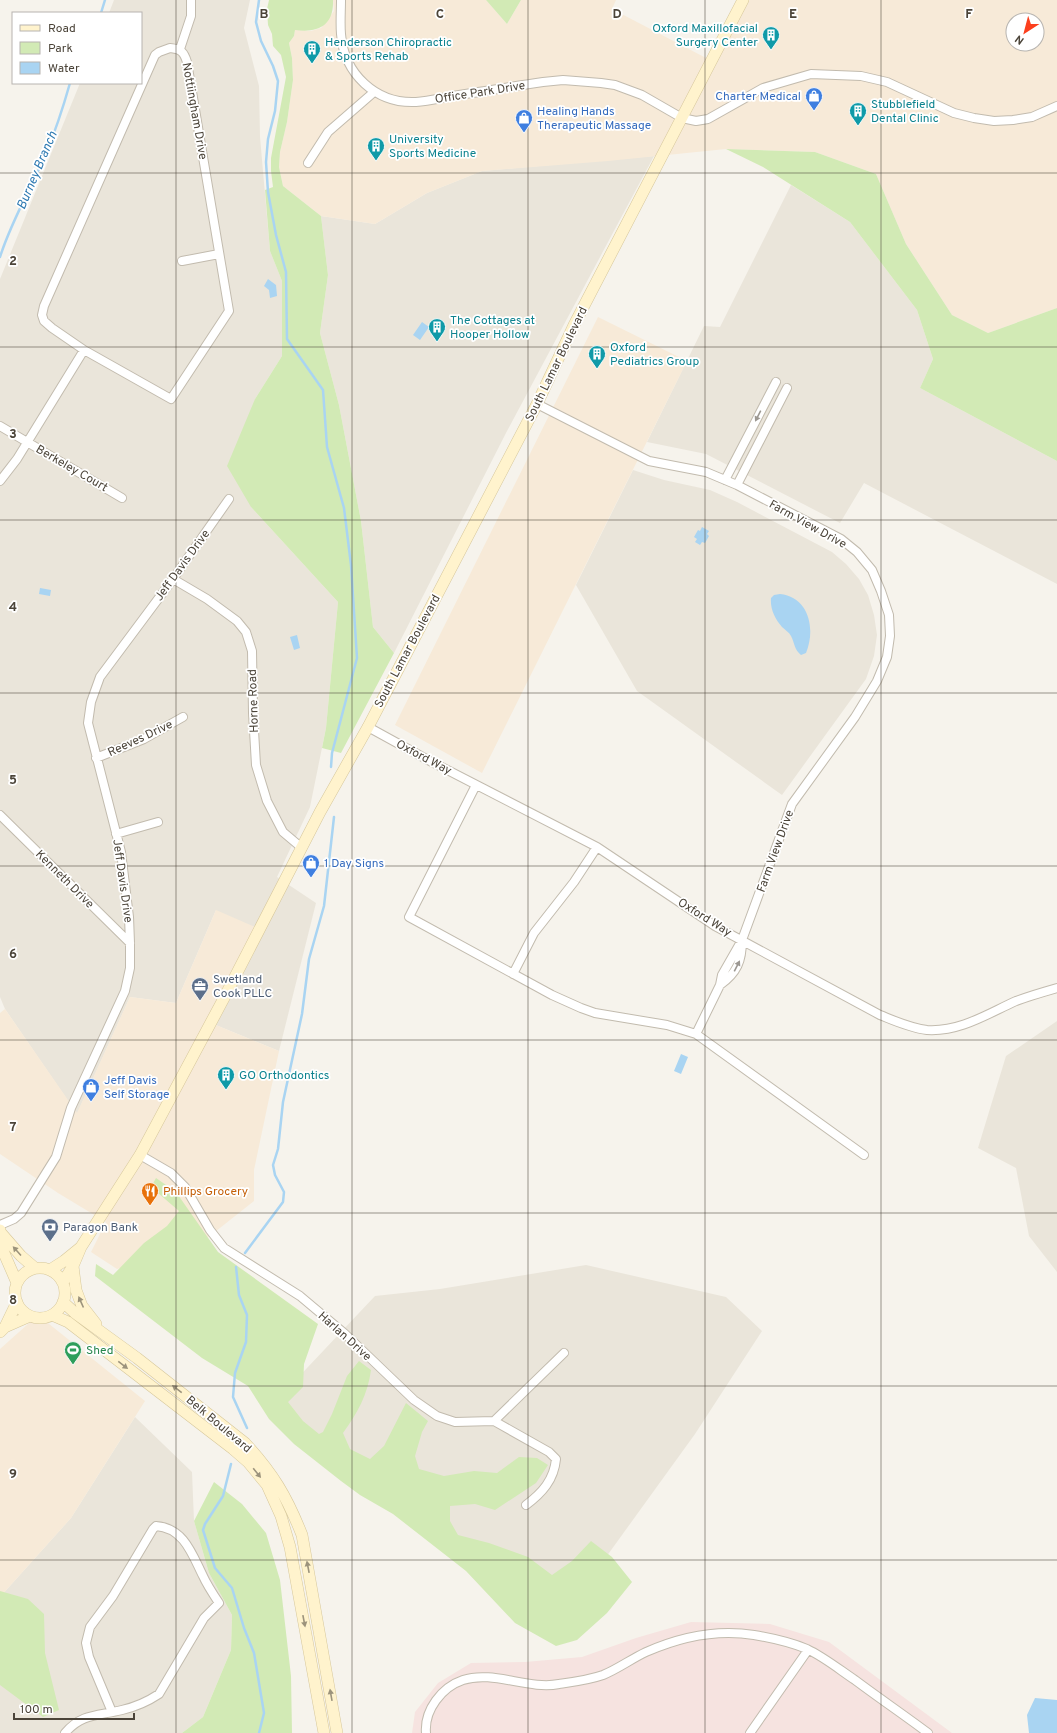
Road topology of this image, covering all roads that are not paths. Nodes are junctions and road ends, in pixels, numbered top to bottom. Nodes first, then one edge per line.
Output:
1 (191, 0) edge
2 (341, 0) edge
3 (744, 0) edge
4 (180, 49) junction
5 (374, 92) junction
6 (1057, 106) edge
7 (682, 118) junction
8 (308, 163) dead end
9 (220, 254) junction
10 (182, 261) dead end
11 (84, 350) junction
12 (776, 382) dead end
13 (787, 388) dead end
14 (537, 404) junction
15 (0, 426) edge
16 (27, 442) junction
17 (725, 480) junction
18 (0, 481) edge
19 (737, 485) junction
20 (122, 498) dead end
21 (229, 499) dead end
22 (173, 579) junction
23 (183, 717) dead end
24 (368, 727) junction
25 (96, 758) junction
26 (476, 785) junction
27 (0, 815) edge
28 (158, 822) dead end
29 (116, 834) junction
30 (597, 847) junction
31 (302, 848) junction
32 (742, 940) junction
33 (130, 943) junction
34 (513, 974) junction
35 (1057, 988) edge
36 (696, 1034) junction
37 (140, 1155) junction
38 (864, 1155) dead end
39 (0, 1229) edge
40 (80, 1247) junction
41 (74, 1266) junction
42 (35, 1268) junction
43 (50, 1270) junction
44 (63, 1282) junction
45 (17, 1283) junction
46 (17, 1302) junction
47 (63, 1302) junction
48 (52, 1315) junction
49 (30, 1316) junction
50 (2, 1330) edge
51 (102, 1333) junction
52 (564, 1353) dead end
53 (494, 1421) junction
54 (526, 1505) dead end
55 (808, 1650) junction
56 (112, 1712) junction
57 (64, 1733) edge
58 (324, 1733) edge
59 (338, 1733) edge
60 (426, 1733) edge
61 (750, 1733) edge
62 (928, 1733) edge

1 - 4 street
2 - 5 street, Office Park Drive
3 - 7 street, South Lamar Boulevard
4 - 9 street, Nottiingham Drive
4 - 11 street, Nottiingham Drive
5 - 7 street, Office Park Drive
5 - 8 street
6 - 7 street
7 - 14 street, South Lamar Boulevard
9 - 10 street
9 - 11 street, Nottiingham Drive
11 - 16 street
12 -> 17 street
13 - 19 street
14 - 17 street, Farm View Drive
14 - 24 street, South Lamar Boulevard
15 - 16 street, Berkeley Court
16 - 18 street
16 - 20 street, Berkeley Court
17 - 19 street, Farm View Drive
19 - 32 street, Farm View Drive
21 - 22 street, Jeff Davis Drive
22 - 25 street, Jeff Davis Drive
22 - 31 street, Horne Road
23 - 25 street, Reeves Drive
24 - 26 street, Oxford Way
24 - 31 street, South Lamar Boulevard
25 - 29 street, Jeff Davis Drive
26 - 30 street, Oxford Way
26 - 34 street
27 - 33 street, Kenneth Drive
28 - 29 street
29 - 33 street, Jeff Davis Drive
30 - 32 street, Oxford Way
30 - 34 street
31 - 37 street
32 - 35 street, Oxford Way
32 - 36 street, Farm View Drive
33 - 39 street, Jeff Davis Drive
34 - 36 street
36 - 38 street
37 - 40 street
37 - 53 street, Harlan Drive
42 -> 39 street
39 - 45 street
40 - 41 street
40 - 43 street
41 - 44 street
51 -> 41 street
42 - 43 street
42 - 45 street
43 - 44 street
44 - 47 street
45 - 46 street
46 - 49 street
46 - 50 street
47 - 48 street
47 - 51 street, Belk Boulevard
48 - 49 street
48 -> 58 street, Belk Boulevard
49 - 50 street
59 -> 51 street, Belk Boulevard
52 - 53 street
53 - 54 street
55 - 60 street
55 - 61 street
55 - 62 street
56 - 56 street
56 - 57 street

